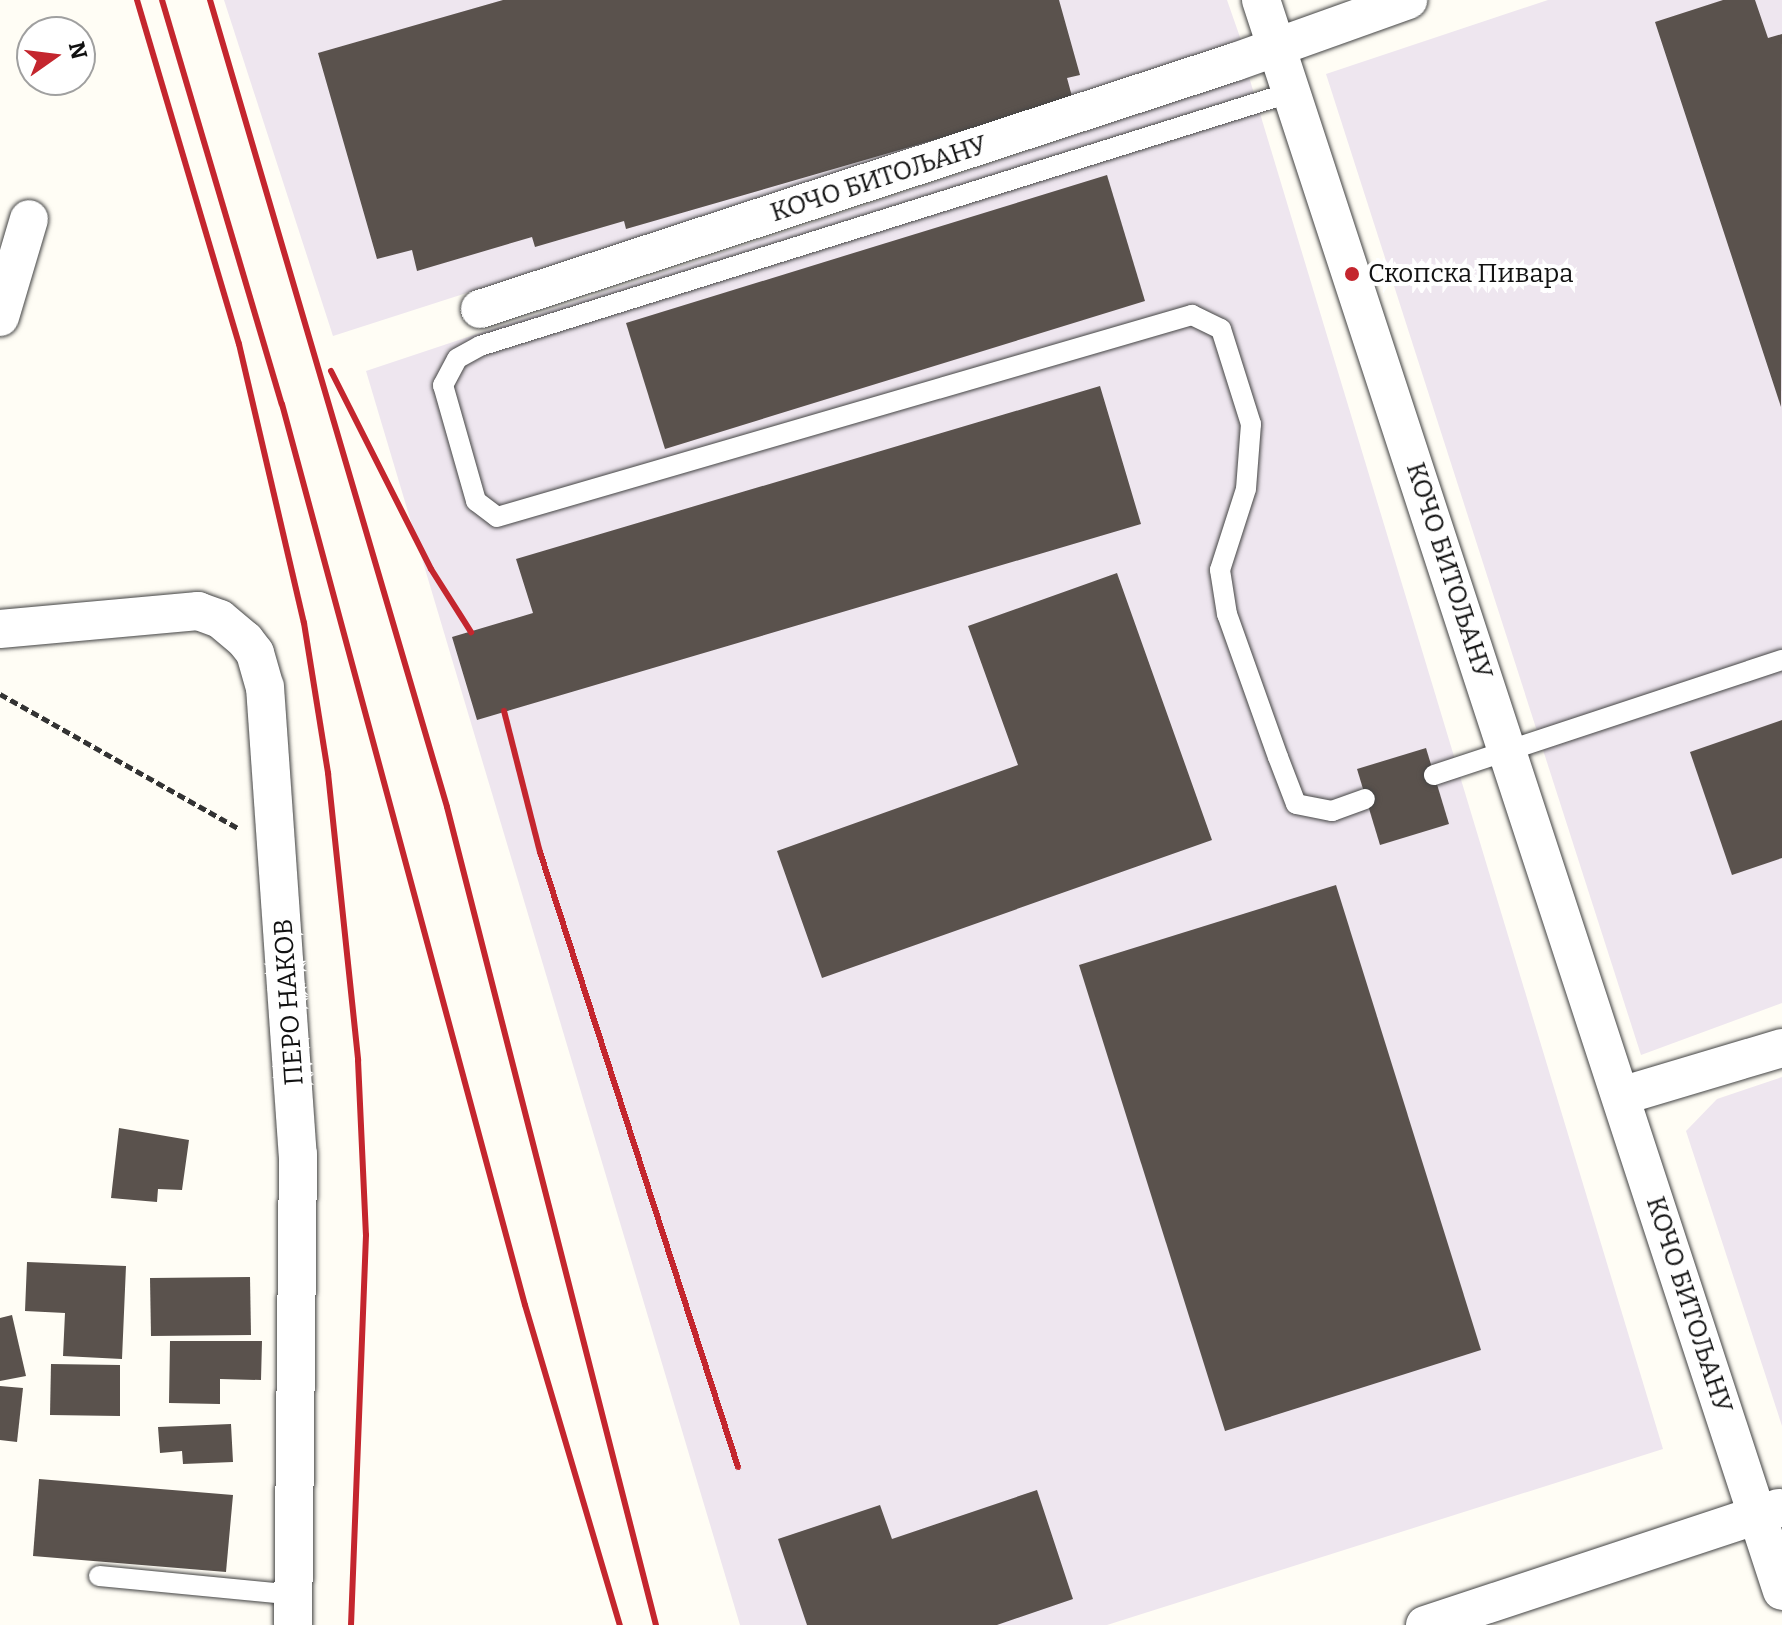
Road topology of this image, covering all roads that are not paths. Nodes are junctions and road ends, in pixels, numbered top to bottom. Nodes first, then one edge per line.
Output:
1 (1261, 0) edge
2 (1408, 0) edge
3 (1277, 46) junction
4 (1292, 92) junction
5 (29, 219) dead end
6 (480, 309) dead end
7 (0, 317) edge
8 (0, 629) edge
9 (1782, 660) edge
10 (1508, 750) junction
11 (1434, 775) dead end
12 (1365, 799) dead end
13 (1782, 1048) edge
14 (1621, 1096) junction
15 (1770, 1511) edge
16 (99, 1576) dead end
17 (1782, 1591) edge
18 (294, 1610) edge
19 (1425, 1625) edge

1 - 3 street, КОЧО БИТОЉАНУ
2 - 3 street, КОЧО БИТОЉАНУ
3 - 4 street, КОЧО БИТОЉАНУ
3 - 6 street, КОЧО БИТОЉАНУ
4 - 10 street, КОЧО БИТОЉАНУ
4 - 12 lane
5 - 7 street
8 - 18 street, ПЕРО НАКОВ
9 - 10 lane
10 - 11 lane
10 - 14 street, КОЧО БИТОЉАНУ
13 - 14 street
14 - 15 street, КОЧО БИТОЉАНУ
15 - 17 street, КОЧО БИТОЉАНУ
15 - 19 street
16 - 18 lane

